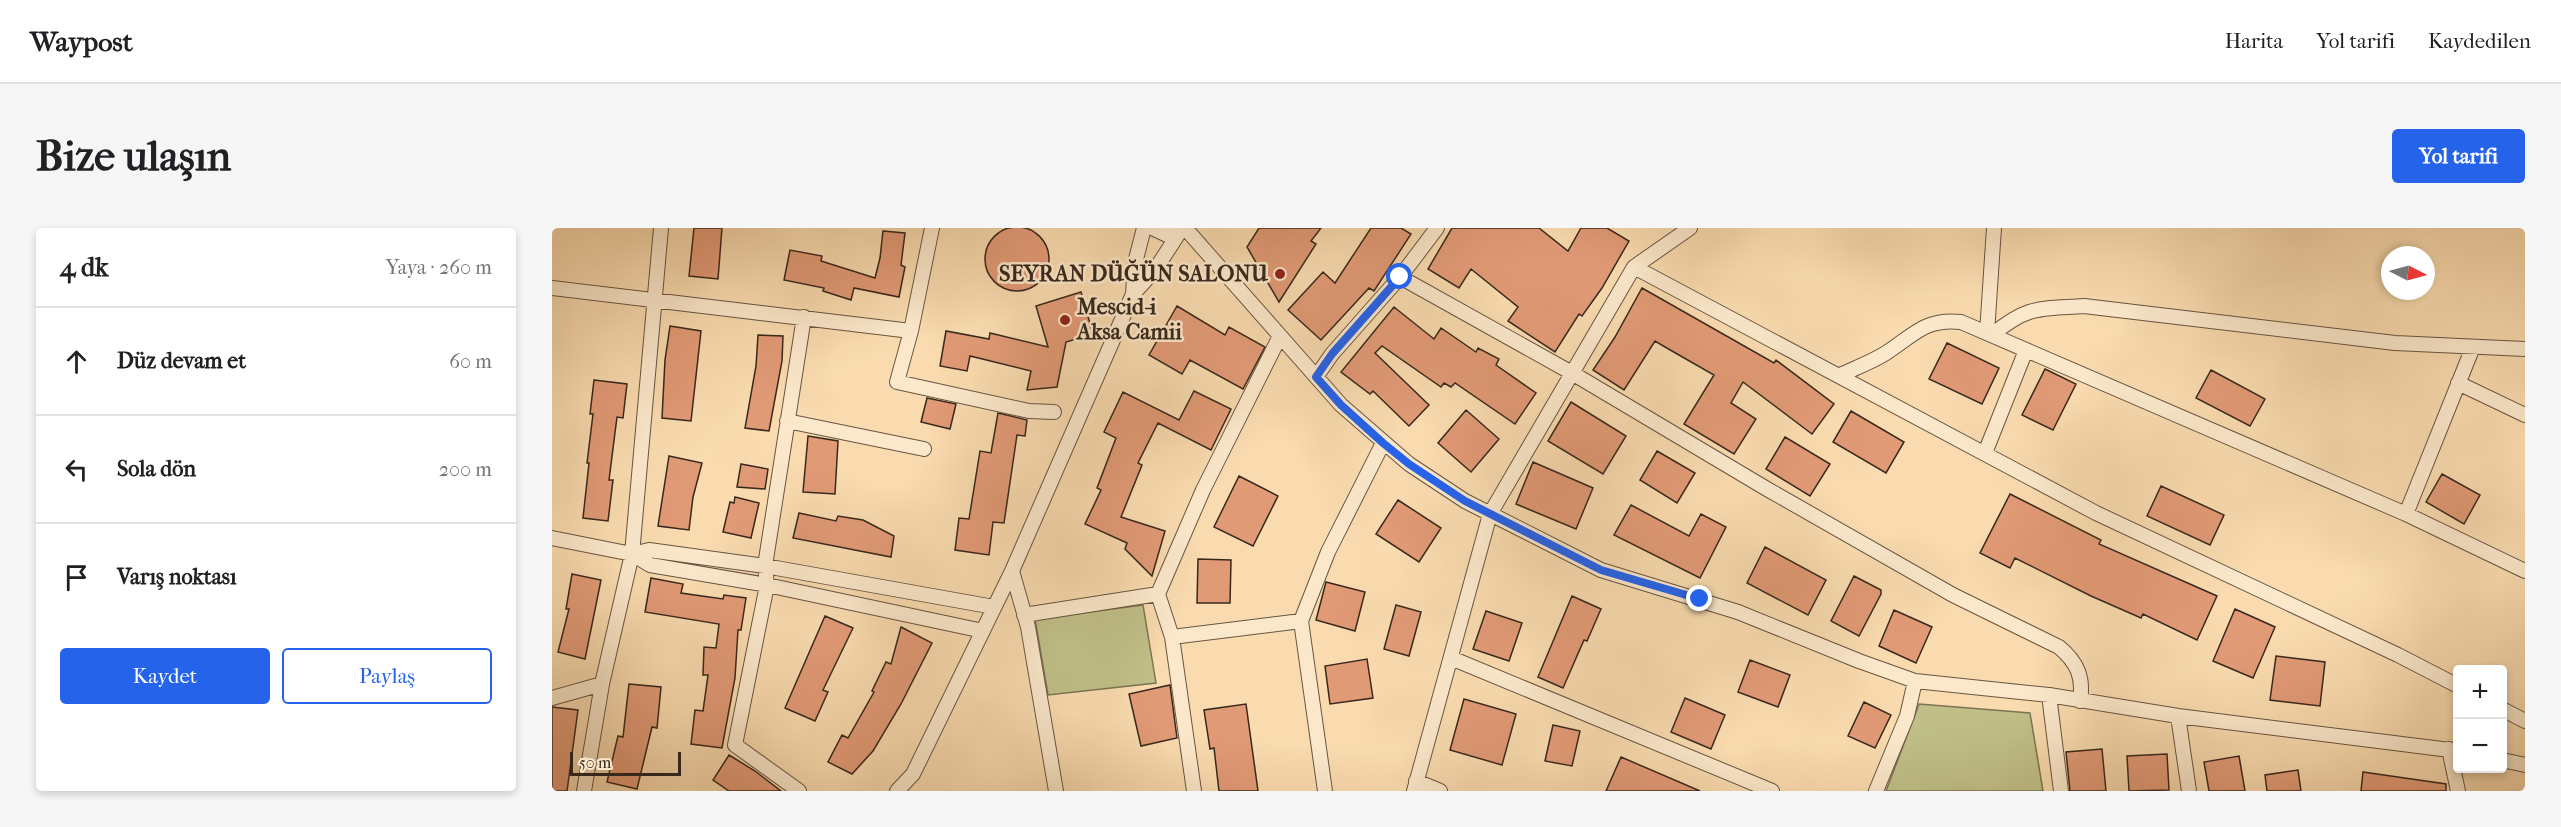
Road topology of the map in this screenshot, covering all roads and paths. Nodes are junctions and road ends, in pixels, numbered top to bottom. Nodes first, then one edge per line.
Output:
1 (661, 228) edge
2 (932, 228) edge
3 (1144, 228) edge
4 (1152, 228) edge
5 (1437, 228) edge
6 (1690, 228) edge
7 (1994, 228) edge
8 (1184, 230) edge
9 (1634, 267) junction
10 (1400, 277) junction
11 (552, 288) edge
12 (1132, 294) junction
13 (653, 299) junction
14 (804, 317) junction
15 (911, 331) junction
16 (1990, 334) junction
17 (1280, 336) junction
18 (2473, 347) junction
19 (2525, 349) edge
20 (2026, 350) junction
21 (1572, 373) junction
22 (1840, 375) junction
23 (1316, 377) junction
24 (2458, 382) junction
25 (1054, 412) dead end
26 (2525, 415) edge
27 (787, 421) junction
28 (1383, 443) junction
29 (924, 449) dead end
30 (1985, 453) junction
31 (1490, 514) junction
32 (2406, 514) junction
33 (552, 538) edge
34 (632, 554) junction
35 (765, 566) junction
36 (1012, 571) junction
37 (2525, 571) edge
38 (767, 585) junction
39 (1158, 594) junction
40 (994, 607) junction
41 (1024, 615) junction
42 (1301, 621) junction
43 (983, 631) junction
44 (1172, 637) junction
45 (1450, 658) junction
46 (1915, 681) junction
47 (602, 684) junction
48 (2453, 684) edge
49 (2049, 695) junction
50 (552, 698) edge
51 (2080, 701) junction
52 (2507, 712) edge
53 (2178, 716) junction
54 (2525, 721) edge
55 (2453, 750) edge
56 (2507, 761) edge
57 (2525, 765) edge
58 (2456, 773) edge
59 (1415, 786) edge
60 (904, 788) edge
61 (584, 791) edge
62 (799, 791) edge
63 (1056, 791) edge
64 (1194, 791) edge
65 (1324, 791) edge
66 (1440, 791) edge
67 (1772, 791) edge
68 (1876, 791) edge
69 (2061, 791) edge
70 (2189, 791) edge
71 (2458, 791) edge

1 - 13 street
2 - 15 street
3 - 12 street
4 - 8 street
5 - 10 street
6 - 9 street
7 - 16 street
8 - 12 street
8 - 17 street
9 - 21 street
9 - 22 street
10 - 21 street
10 - 23 street
11 - 13 street
12 - 36 street
13 - 14 street
13 - 34 street
14 - 15 street
14 - 27 street
15 - 25 street
16 - 18 street
16 - 20 street
16 - 22 street
17 - 23 street
17 - 39 street
18 - 19 street
18 - 24 street
20 - 30 street
20 - 32 street
21 - 31 street
21 - 51 street
22 - 30 street
23 - 28 street
24 - 26 street
24 - 32 street
27 - 29 street
27 - 35 street
28 - 31 street
28 - 42 street
30 - 48 street
31 - 45 street
31 - 46 street
32 - 37 street
33 - 34 street
34 - 35 street
34 - 38 street
34 - 47 street
35 - 38 street
35 - 40 street
36 - 40 street
36 - 41 street
38 - 43 street
38 - 62 street
39 - 41 street
39 - 44 street
40 - 43 street
41 - 63 street
42 - 44 street
42 - 65 street
43 - 60 street
44 - 64 street
45 - 59 street
45 - 67 street
46 - 49 street
46 - 68 street
47 - 50 street
47 - 61 street
49 - 51 street
49 - 69 street
51 - 53 street
52 - 54 street
53 - 55 street
53 - 70 street
56 - 57 street
58 - 71 street
59 - 66 street

